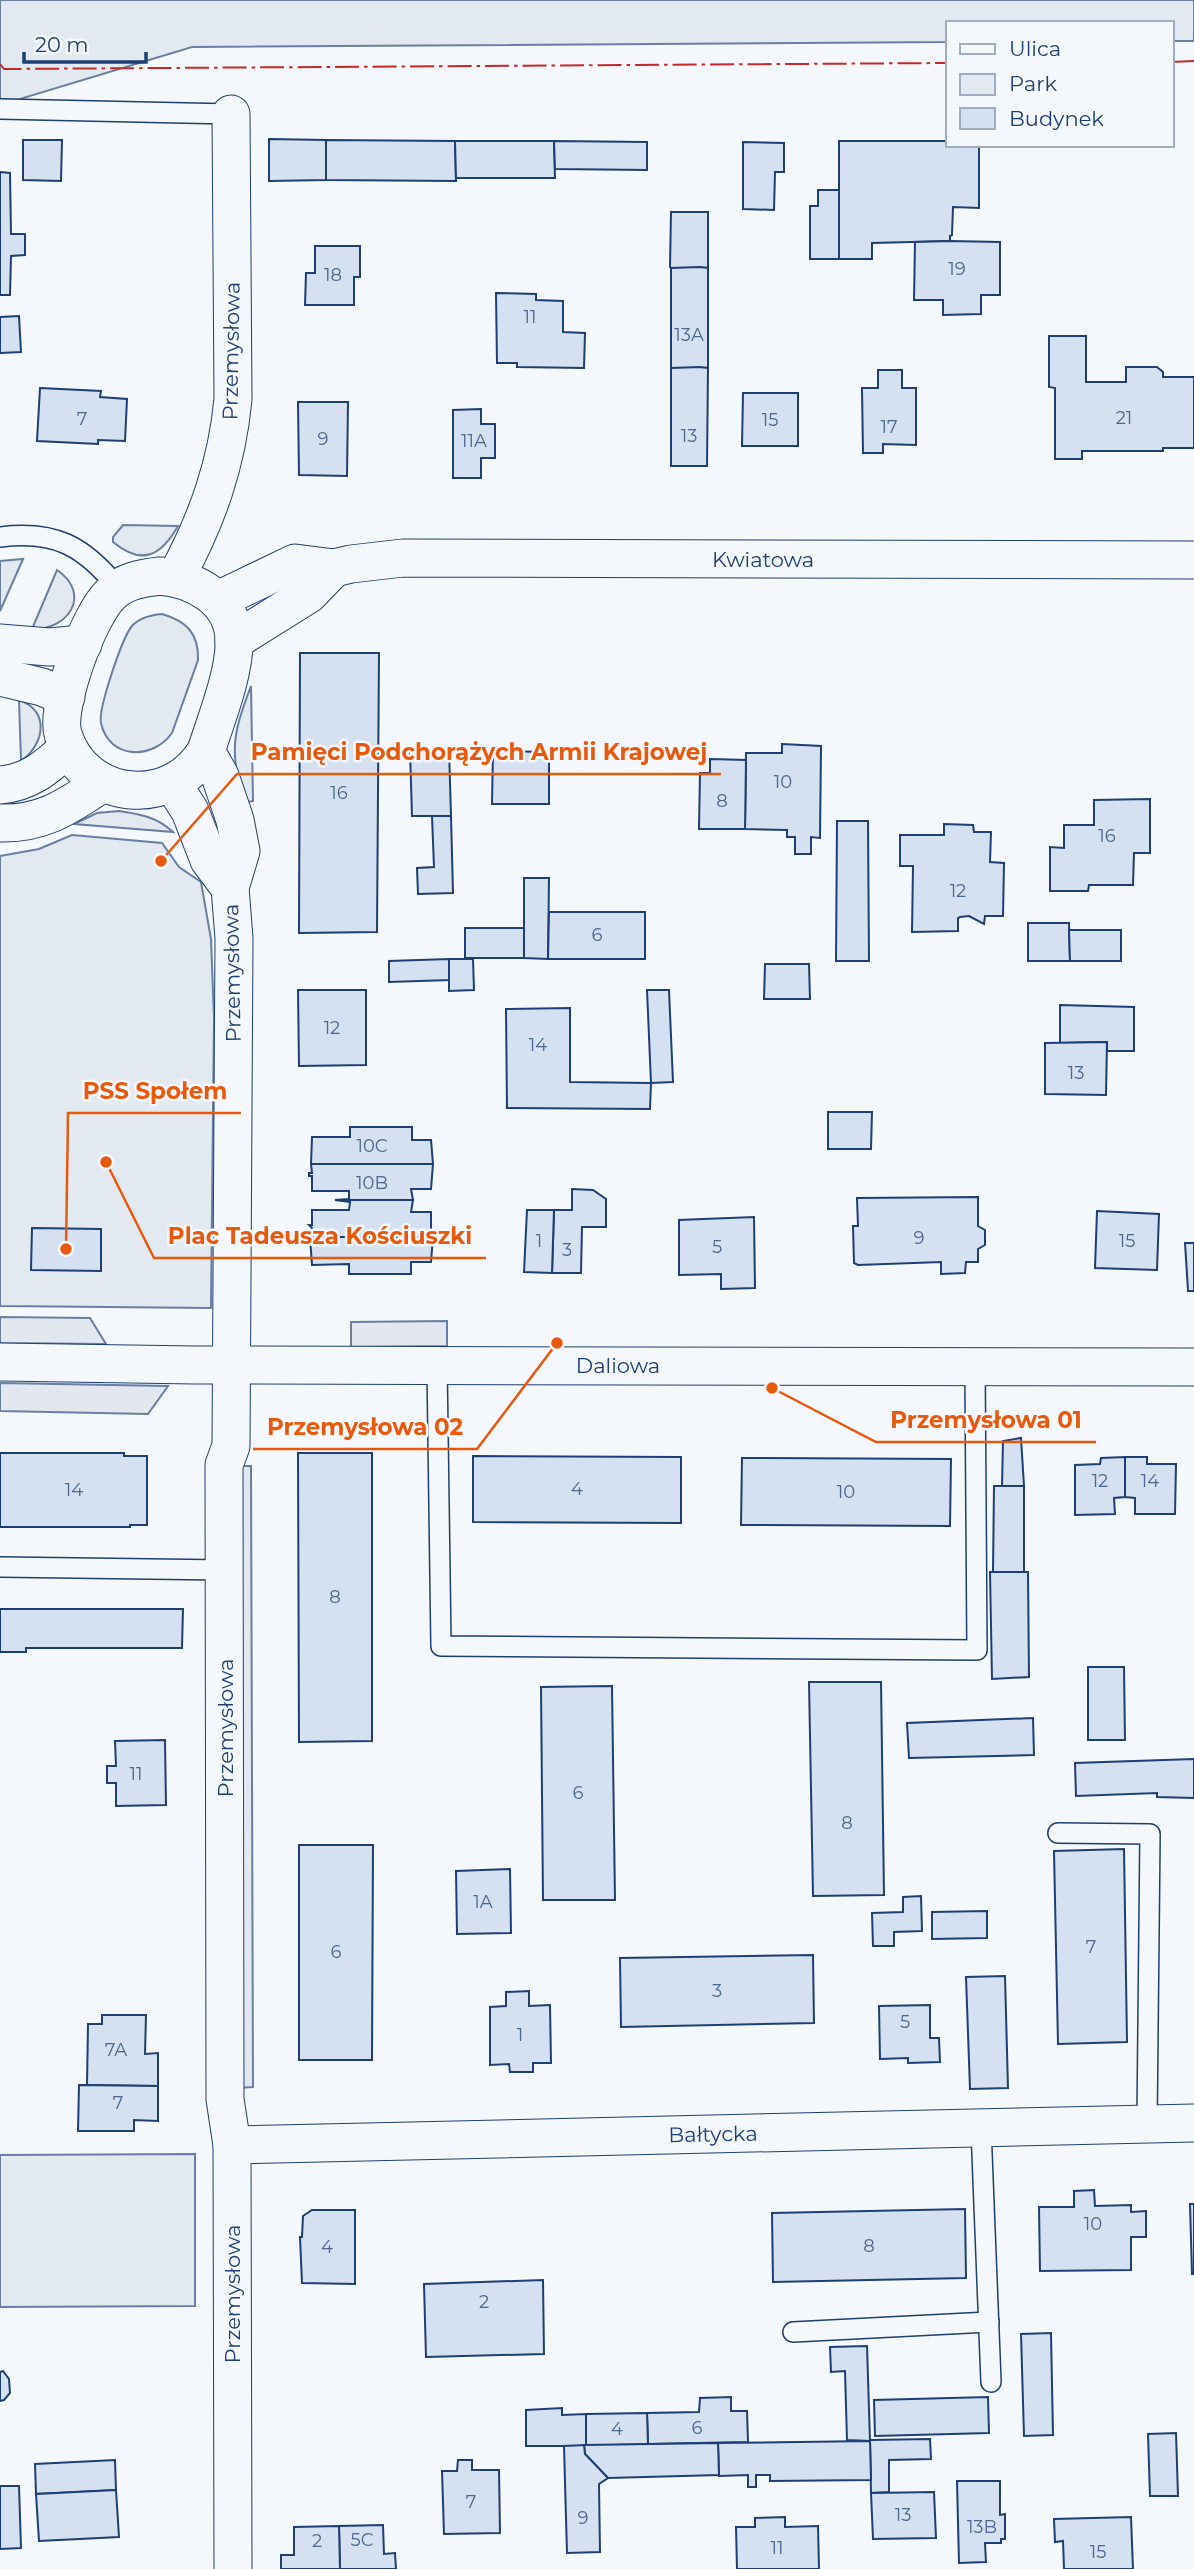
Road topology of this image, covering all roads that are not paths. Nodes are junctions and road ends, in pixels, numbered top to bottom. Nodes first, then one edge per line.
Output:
1 (0, 109) edge
2 (230, 114) joint
3 (0, 537) edge
4 (1194, 560) edge
5 (334, 569) junction
6 (176, 577) junction
7 (118, 588) junction
8 (218, 600) junction
9 (234, 641) junction
10 (0, 643) edge
11 (83, 644) junction
12 (0, 677) edge
13 (66, 697) junction
14 (68, 748) junction
15 (206, 751) junction
16 (103, 783) junction
17 (172, 783) junction
18 (0, 785) edge
19 (0, 824) edge
20 (230, 888) junction
21 (0, 1362) edge
22 (437, 1364) junction
23 (232, 1366) junction
24 (975, 1367) junction
25 (1194, 1367) edge
26 (0, 1567) edge
27 (225, 1570) junction
28 (1058, 1833) dead end
29 (1194, 2123) edge
30 (1147, 2124) junction
31 (981, 2128) junction
32 (232, 2145) junction
33 (989, 2322) junction
34 (793, 2332) dead end
35 (991, 2382) dead end
36 (233, 2569) edge

1 - 2 lane
2 - 6 street, Przemysłowa
3 - 7 lane
4 - 5 street, Kwiatowa
5 - 8 street, Kwiatowa
5 - 9 street
6 - 7 street
6 - 8 street
7 - 11 street
8 - 9 street
9 - 15 street
10 - 11 street
11 - 13 street
12 - 13 street
13 - 14 street
14 - 16 street
14 - 18 street
15 - 17 street
15 - 20 street, Przemysłowa
16 - 17 street
16 - 19 street
17 - 20 street, Przemysłowa
20 - 23 street, Przemysłowa
21 - 23 street, Daliowa
22 - 23 street, Daliowa
22 - 24 street, Daliowa
22 - 24 lane
23 - 27 street, Przemysłowa
24 - 25 street, Daliowa
26 - 27 lane
27 - 32 street, Przemysłowa
28 - 30 lane
29 - 30 street, Bałtycka
30 - 31 street, Bałtycka
31 - 32 street, Bałtycka
31 - 33 lane
32 - 36 street, Przemysłowa
33 - 34 lane
33 - 35 lane

